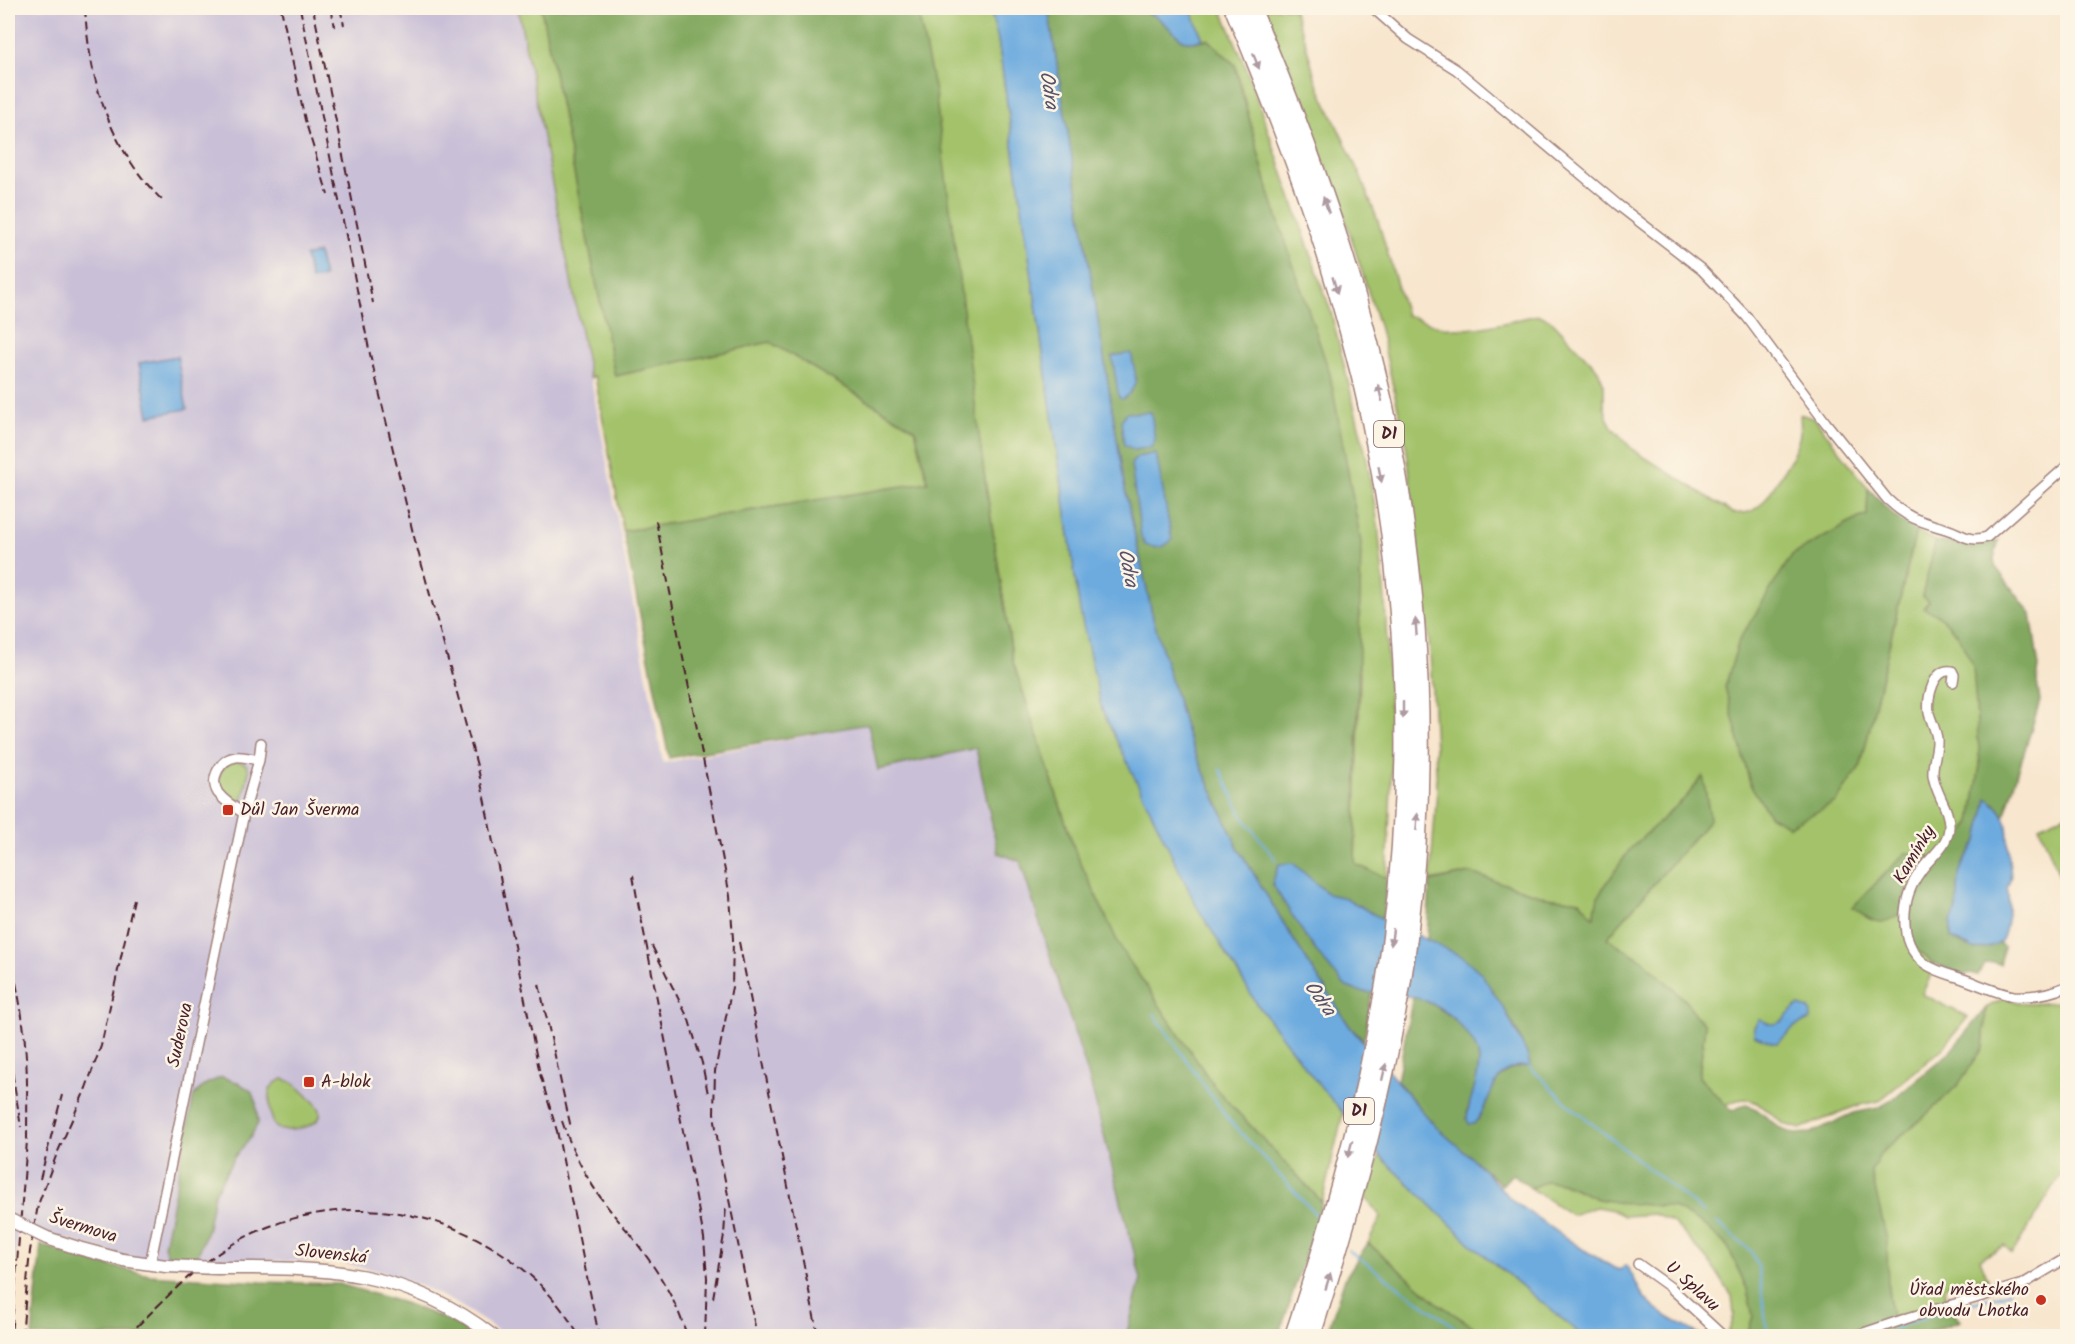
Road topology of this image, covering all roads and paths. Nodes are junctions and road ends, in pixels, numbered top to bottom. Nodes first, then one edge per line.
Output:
1 (1234, 8) edge
2 (1251, 8) edge
3 (1373, 8) edge
4 (2067, 465) edge
5 (1953, 682) dead end
6 (261, 743) dead end
7 (259, 760) junction
8 (244, 813) junction
9 (1406, 880) junction
10 (2067, 986) edge
11 (8, 1219) edge
12 (2067, 1257) edge
13 (150, 1264) junction
14 (1638, 1264) dead end
15 (493, 1336) edge
16 (1294, 1336) edge
17 (1311, 1336) edge
18 (1723, 1336) edge
19 (1855, 1336) edge

1 -> 9 highway, D1
9 -> 2 highway, D1
3 - 4 street
5 - 10 street, Kamínky
6 - 7 street, Suderova
7 - 8 street, Suderova
7 - 8 street
8 - 13 street, Suderova
9 -> 16 highway, D1
17 -> 9 highway, D1
11 - 13 street, Švermova, bridge
12 - 19 street
13 - 15 street, Slovenská, bridge
14 - 18 street, U Splavu

